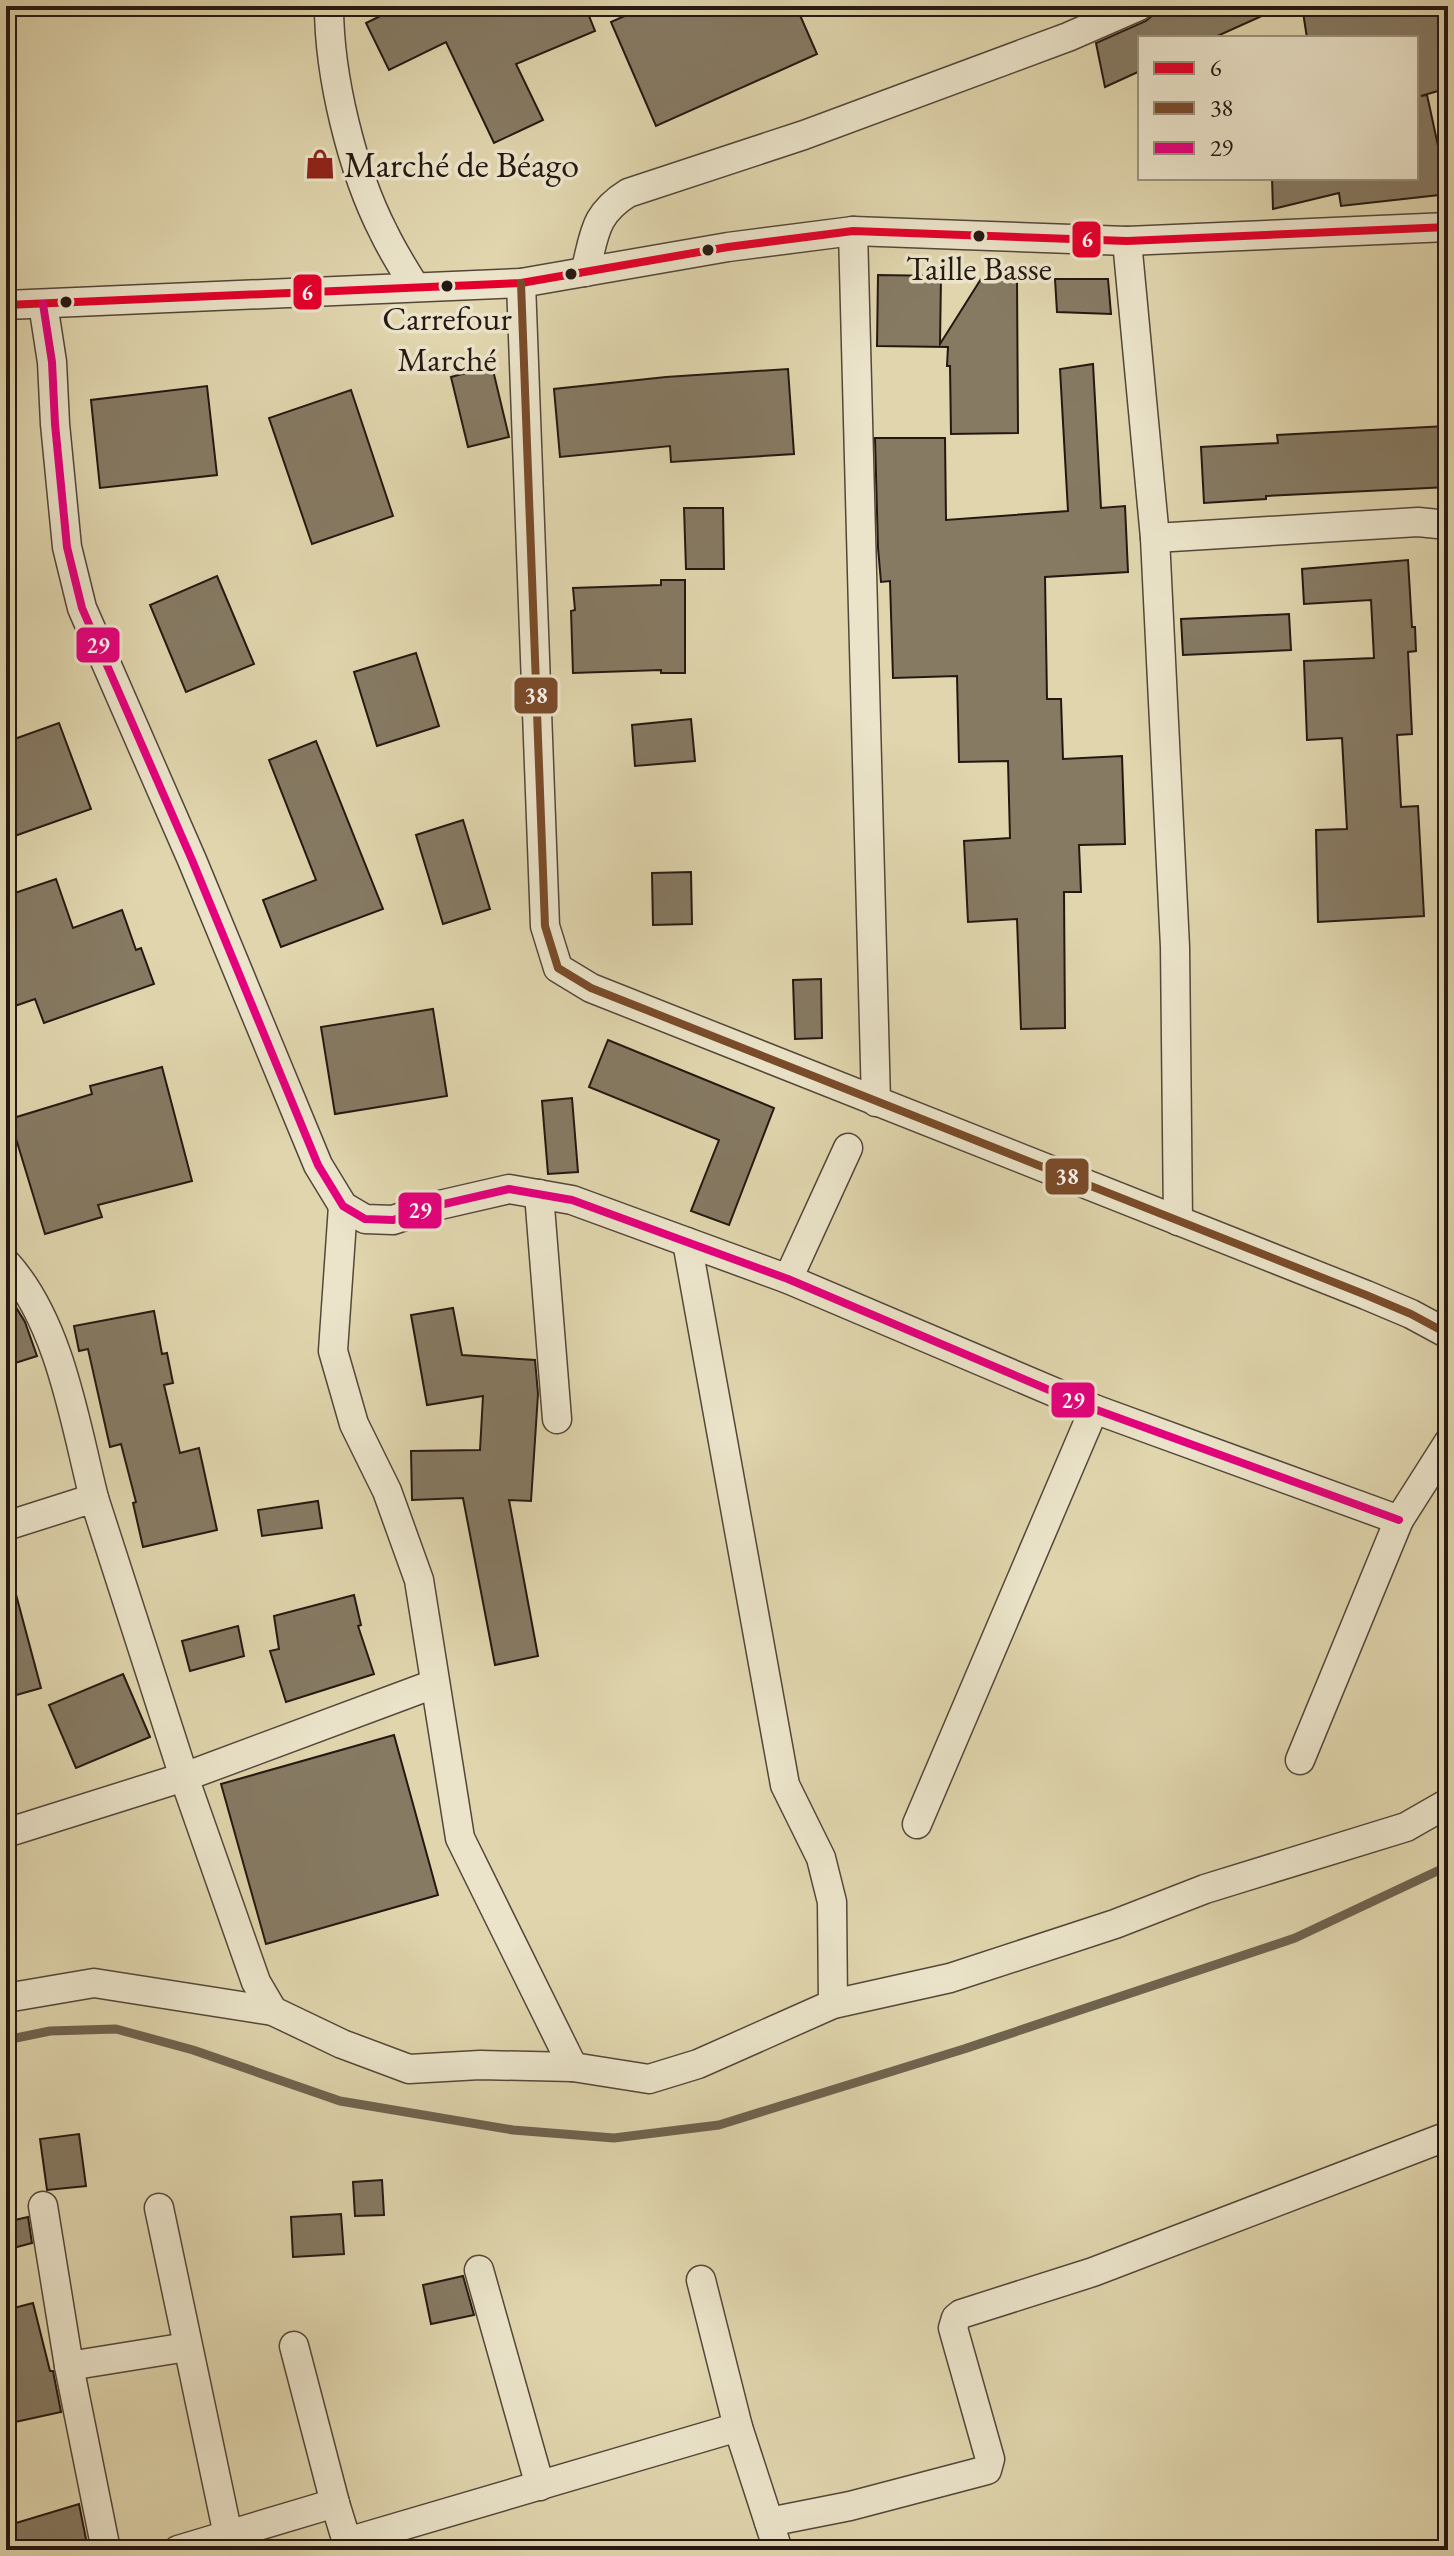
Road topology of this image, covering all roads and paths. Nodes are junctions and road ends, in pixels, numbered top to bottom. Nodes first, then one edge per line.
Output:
1 (329, 6) edge
2 (1139, 6) edge
3 (1448, 227) edge
4 (853, 231) junction
5 (1127, 241) junction
6 (585, 272) junction
7 (521, 283) junction
8 (415, 287) junction
9 (43, 304) junction
10 (6, 305) edge
11 (1448, 525) edge
12 (1155, 538) junction
13 (876, 1102) junction
14 (848, 1148) dead end
15 (539, 1194) junction
16 (343, 1206) junction
17 (1178, 1221) junction
18 (687, 1242) junction
19 (6, 1263) edge
20 (788, 1279) junction
21 (1448, 1334) edge
22 (1094, 1409) junction
23 (557, 1419) dead end
24 (1448, 1443) edge
25 (94, 1498) junction
26 (1399, 1520) junction
27 (6, 1526) edge
28 (434, 1684) junction
29 (1300, 1760) dead end
30 (184, 1777) junction
31 (1448, 1803) edge
32 (917, 1824) dead end
33 (6, 1833) edge
34 (6, 1998) edge
35 (833, 2004) junction
36 (273, 2011) junction
37 (573, 2067) junction
38 (1448, 2136) edge
39 (43, 2206) dead end
40 (159, 2208) dead end
41 (479, 2270) dead end
42 (701, 2280) dead end
43 (294, 2346) dead end
44 (187, 2347) junction
45 (69, 2366) junction
46 (738, 2427) junction
47 (540, 2486) junction
48 (335, 2503) junction
49 (769, 2522) junction
50 (230, 2543) edge
51 (106, 2550) edge
52 (178, 2550) edge
53 (778, 2550) edge

1 - 8 street
2 - 6 street
3 - 5 street
4 - 5 street
4 - 6 street
4 - 13 street
5 - 12 street
6 - 7 street
7 - 8 street
7 - 13 street
8 - 9 street
9 - 10 street
9 - 16 street
11 - 12 street
12 - 17 street
13 - 17 street
14 - 20 street
15 - 16 street
15 - 18 street
15 - 23 street
16 - 28 street
17 - 21 street
18 - 20 street
18 - 35 street
19 - 25 street
20 - 22 street
22 - 26 street
22 - 32 street
24 - 26 street
25 - 27 street
25 - 30 street
26 - 29 street
28 - 30 street
28 - 37 street
30 - 33 street
30 - 36 street
31 - 35 street
34 - 36 street
35 - 37 street
36 - 37 street
38 - 49 street
39 - 45 street
40 - 44 street
41 - 47 street
42 - 46 street
43 - 48 street
44 - 45 street
44 - 50 street
45 - 51 street
46 - 47 street
46 - 49 street
47 - 48 street
48 - 50 street
49 - 53 street
50 - 52 street

